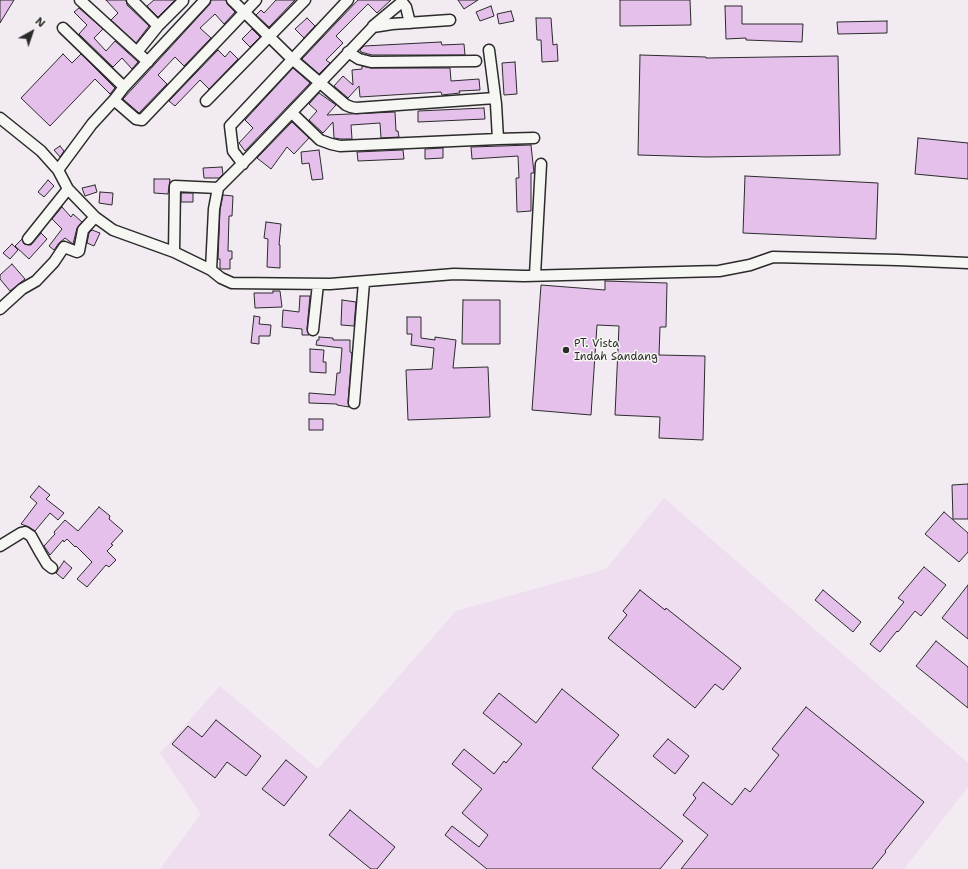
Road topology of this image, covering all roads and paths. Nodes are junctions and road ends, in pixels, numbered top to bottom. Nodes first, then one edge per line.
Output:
1 (80, 0) edge
2 (132, 0) edge
3 (206, 0) edge
4 (232, 0) edge
5 (256, 0) edge
6 (305, 0) edge
7 (348, 0) edge
8 (182, 1) edge
9 (402, 1) edge
10 (194, 12) junction
11 (244, 12) junction
12 (450, 20) dead end
13 (410, 23) junction
14 (158, 26) junction
15 (373, 27) junction
16 (63, 28) dead end
17 (269, 37) junction
18 (489, 50) dead end
19 (137, 52) junction
20 (348, 52) junction
21 (292, 59) junction
22 (476, 61) dead end
23 (148, 62) junction
24 (320, 83) junction
25 (124, 87) junction
26 (495, 98) junction
27 (114, 100) junction
28 (206, 100) dead end
29 (292, 113) junction
30 (0, 118) edge
31 (534, 138) dead end
32 (498, 139) junction
33 (243, 164) junction
34 (541, 164) dead end
35 (58, 170) junction
36 (218, 188) junction
37 (68, 189) junction
38 (95, 217) junction
39 (28, 239) dead end
40 (174, 252) junction
41 (968, 263) edge
42 (211, 270) junction
43 (534, 276) junction
44 (364, 282) junction
45 (318, 284) junction
46 (0, 309) edge
47 (313, 330) dead end
48 (354, 403) dead end
49 (0, 546) edge
50 (52, 568) dead end

1 - 19 street
2 - 14 street
3 - 10 street
4 - 11 street
5 - 11 street
6 - 17 street
7 - 21 street
8 - 10 street
8 - 14 street
9 - 13 street
9 - 15 street
10 - 23 street
11 - 17 street
11 - 27 street
12 - 13 street
13 - 15 street
14 - 19 street
15 - 20 street
16 - 25 street
17 - 21 street
17 - 28 street
18 - 26 street
19 - 23 street
20 - 22 street
20 - 24 street
21 - 24 street
21 - 33 street
23 - 25 street
24 - 26 street
24 - 29 street
25 - 27 street
26 - 32 street
27 - 35 street
29 - 32 street
29 - 33 street
30 - 35 street
31 - 32 street
33 - 36 street
34 - 43 street
35 - 37 street
36 - 40 street
36 - 42 street
37 - 38 street
37 - 39 street
38 - 40 street
38 - 46 street
40 - 42 street
41 - 43 street
42 - 45 street
43 - 44 street
44 - 45 street
44 - 48 street
45 - 47 street
49 - 50 street

